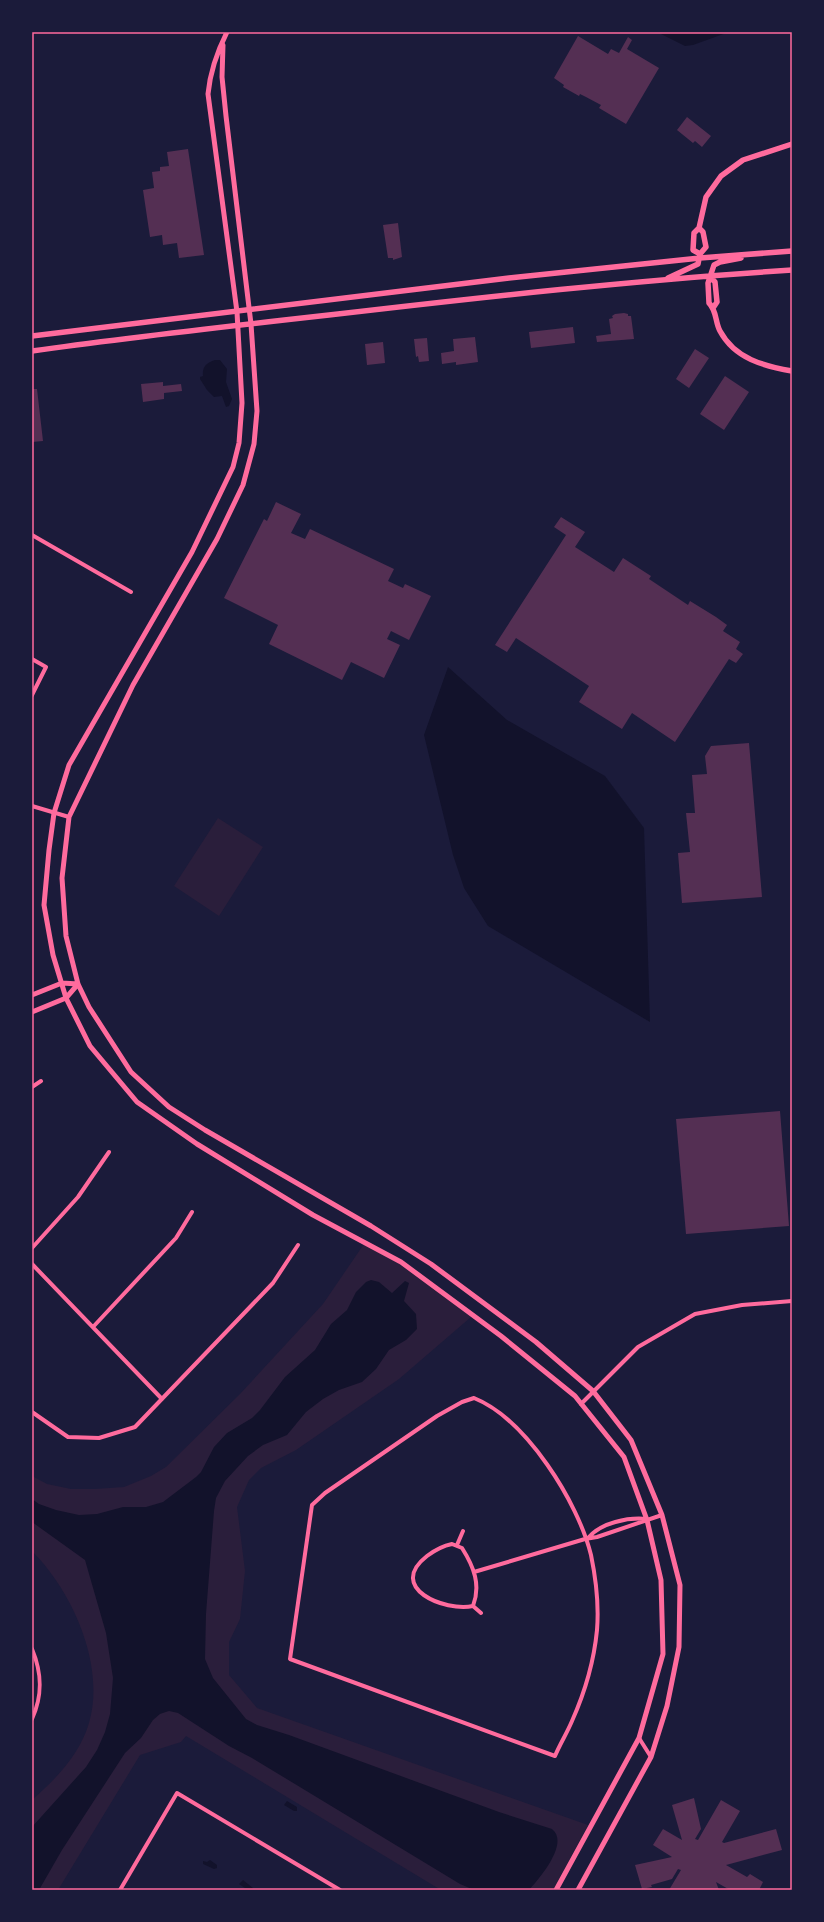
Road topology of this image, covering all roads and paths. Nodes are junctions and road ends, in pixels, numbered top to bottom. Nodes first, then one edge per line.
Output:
1 (227, 32) edge
2 (223, 40) junction
3 (792, 144) edge
4 (698, 228) junction
5 (792, 251) edge
6 (749, 254) junction
7 (700, 256) junction
8 (792, 270) edge
9 (711, 277) junction
10 (666, 280) junction
11 (249, 310) junction
12 (237, 312) junction
13 (251, 324) junction
14 (238, 326) junction
15 (32, 336) edge
16 (32, 351) edge
17 (792, 371) edge
18 (32, 535) edge
19 (131, 592) dead end
20 (32, 659) edge
21 (32, 695) edge
22 (32, 806) edge
23 (54, 812) junction
24 (69, 817) junction
25 (62, 983) junction
26 (78, 984) junction
27 (32, 995) edge
28 (66, 998) junction
29 (32, 1012) edge
30 (41, 1081) dead end
31 (32, 1087) edge
32 (109, 1152) dead end
33 (192, 1212) dead end
34 (298, 1245) dead end
35 (32, 1248) edge
36 (32, 1264) edge
37 (792, 1301) edge
38 (93, 1327) junction
39 (593, 1391) junction
40 (162, 1399) junction
41 (581, 1404) junction
42 (32, 1412) edge
43 (662, 1515) junction
44 (647, 1520) junction
45 (463, 1531) dead end
46 (587, 1538) junction
47 (457, 1545) junction
48 (474, 1572) junction
49 (473, 1606) junction
50 (481, 1613) dead end
51 (32, 1649) edge
52 (32, 1719) edge
53 (639, 1738) junction
54 (651, 1757) junction
55 (120, 1890) edge
56 (340, 1890) edge
57 (556, 1890) edge
58 (578, 1890) edge

1 - 2 street
2 - 11 street
2 - 12 street
3 - 4 main road
4 - 7 main road
4 - 7 main road
5 - 6 main road
6 - 7 main road
6 - 9 main road
7 - 10 main road
7 - 11 main road
8 - 9 main road
9 - 10 main road
9 - 17 main road
10 - 13 main road
11 - 12 main road
11 - 13 street
12 - 14 street
12 - 15 main road
13 - 14 main road
13 - 24 street
14 - 16 main road
14 - 23 street
18 - 19 street
20 - 21 street
22 - 23 street
23 - 24 street
23 - 25 street
24 - 26 street
25 - 26 street
25 - 27 street
25 - 28 street
26 - 28 street
26 - 39 street
28 - 29 street
28 - 41 street
30 - 31 street
32 - 35 street
33 - 38 street
34 - 40 street
36 - 38 street
37 - 39 street
38 - 40 street
39 - 41 street
39 - 43 street
40 - 42 street
41 - 44 street
43 - 44 street
43 - 54 street
44 - 46 street
44 - 46 street
44 - 53 street
45 - 47 street
46 - 46 street
46 - 48 street
47 - 48 street
47 - 49 street
48 - 49 street
49 - 50 street
51 - 52 street
53 - 54 street
53 - 57 street
54 - 58 street
55 - 56 street

